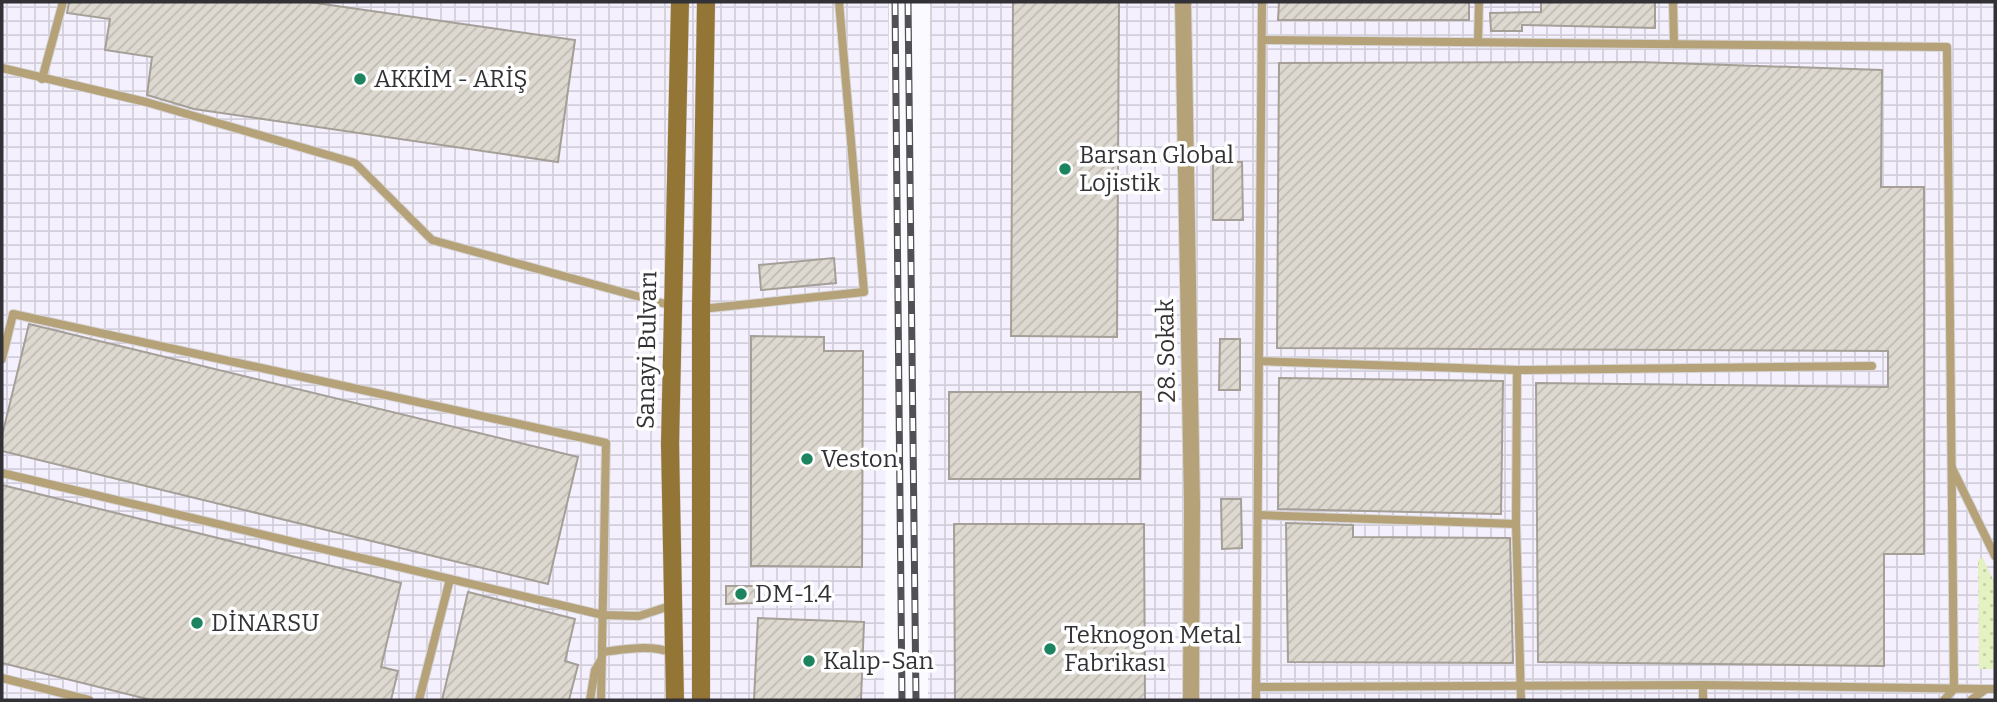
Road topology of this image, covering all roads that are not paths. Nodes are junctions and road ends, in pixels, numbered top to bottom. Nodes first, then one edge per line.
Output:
1 (63, 2) edge
2 (680, 2) edge
3 (706, 2) edge
4 (839, 2) edge
5 (1183, 2) edge
6 (1262, 2) edge
7 (1479, 2) edge
8 (1673, 2) edge
9 (1262, 40) junction
10 (1478, 42) junction
11 (1674, 44) junction
12 (2, 68) edge
13 (42, 79) junction
14 (673, 306) junction
15 (701, 309) junction
16 (2, 359) edge
17 (1259, 361) junction
18 (1872, 366) dead end
19 (1517, 370) junction
20 (1950, 464) junction
21 (2, 473) edge
22 (1259, 515) junction
23 (1516, 524) junction
24 (1995, 556) edge
25 (450, 579) junction
26 (673, 605) junction
27 (603, 615) junction
28 (674, 653) junction
29 (602, 654) junction
30 (2, 678) edge
31 (1521, 685) junction
32 (1703, 685) junction
33 (1256, 687) junction
34 (1954, 689) junction
35 (1991, 689) edge
36 (89, 700) edge
37 (419, 700) edge
38 (590, 700) edge
39 (601, 700) edge
40 (675, 700) edge
41 (701, 700) edge
42 (1191, 700) edge
43 (1256, 700) edge
44 (1521, 700) edge
45 (1703, 700) edge
46 (1944, 700) edge
47 (1971, 700) edge

1 - 13 lane
2 - 14 main road, Sanayi Bulvarı
3 - 15 main road
4 - 15 lane
5 - 42 street, 28. Sokak
6 - 9 lane
7 - 10 lane
8 - 11 lane
9 - 10 lane
9 - 17 lane
10 - 11 lane
11 - 20 lane
12 - 13 lane
13 - 14 lane
14 - 26 main road, Sanayi Bulvarı
15 - 41 main road
16 - 27 lane
17 - 19 lane
17 - 22 lane
18 - 19 lane
19 - 23 lane
20 - 24 lane
20 - 34 lane
21 - 25 lane
22 - 23 lane
22 - 33 lane
23 - 31 lane
25 - 27 lane
25 - 37 lane
26 - 27 lane
26 - 28 main road, Sanayi Bulvarı
27 - 29 lane
28 - 29 lane
28 - 40 main road, Sanayi Bulvarı
29 - 38 lane
29 - 39 lane
30 - 36 lane
31 - 32 lane
31 - 33 lane
31 - 44 lane
32 - 34 lane
32 - 45 lane
33 - 43 lane
34 - 35 lane
34 - 46 lane
35 - 47 lane

